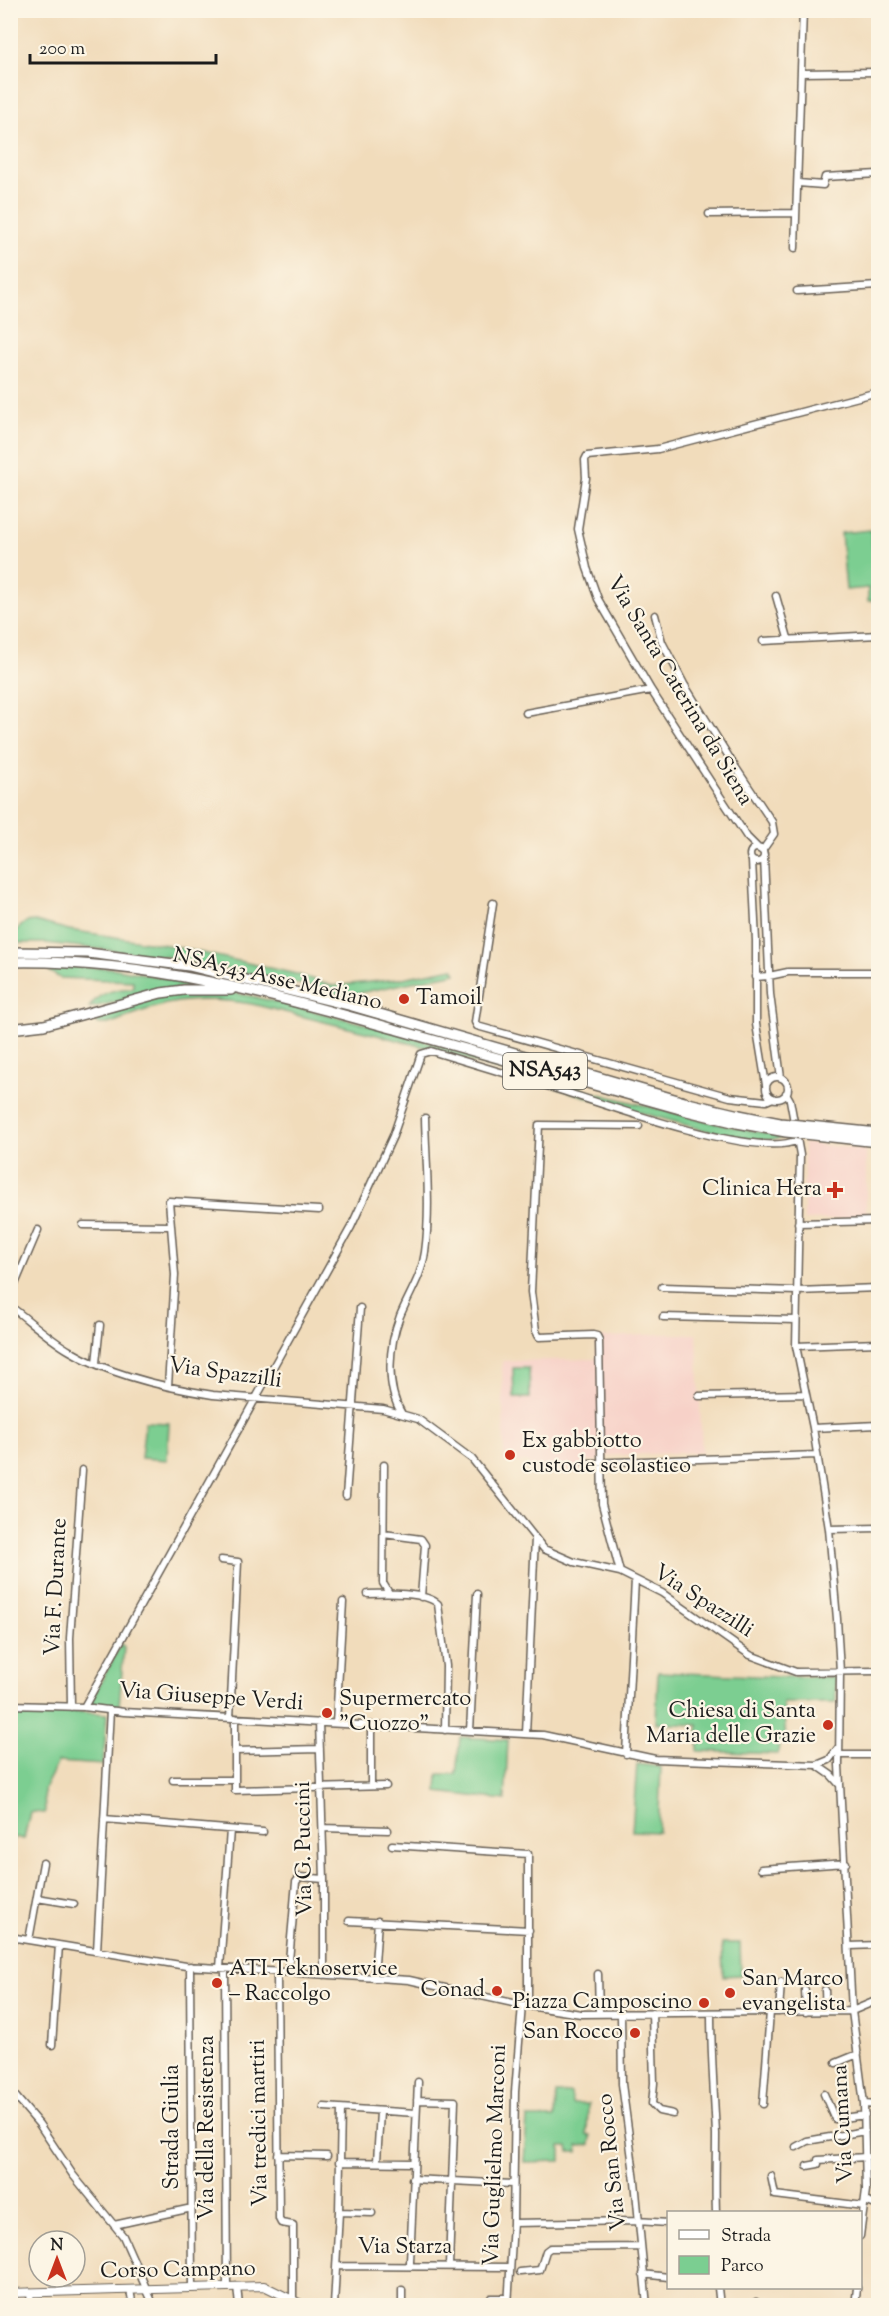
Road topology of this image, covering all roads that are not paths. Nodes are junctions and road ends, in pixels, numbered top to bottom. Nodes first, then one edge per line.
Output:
1 (803, 10) edge
2 (879, 72) edge
3 (801, 73) junction
4 (879, 174) edge
5 (798, 183) junction
6 (796, 213) junction
7 (709, 214) dead end
8 (795, 248) dead end
9 (879, 286) edge
10 (797, 291) dead end
11 (879, 392) edge
12 (776, 596) dead end
13 (655, 615) dead end
14 (879, 635) edge
15 (788, 638) junction
16 (763, 641) dead end
17 (651, 690) junction
18 (526, 713) dead end
19 (747, 837) junction
20 (751, 852) junction
21 (762, 852) junction
22 (752, 861) junction
23 (765, 887) junction
24 (754, 888) junction
25 (493, 903) dead end
26 (10, 952) edge
27 (87, 958) junction
28 (10, 962) edge
29 (879, 972) edge
30 (769, 976) junction
31 (756, 977) junction
32 (10, 978) edge
33 (10, 983) edge
34 (265, 993) junction
35 (10, 1029) edge
36 (781, 1078) junction
37 (766, 1085) junction
38 (786, 1093) junction
39 (773, 1098) junction
40 (780, 1099) junction
41 (791, 1107) junction
42 (425, 1118) dead end
43 (738, 1119) junction
44 (639, 1126) dead end
45 (879, 1133) edge
46 (797, 1140) junction
47 (879, 1142) edge
48 (319, 1210) dead end
49 (879, 1221) edge
50 (798, 1223) junction
51 (82, 1224) dead end
52 (170, 1227) junction
53 (38, 1230) dead end
54 (662, 1287) dead end
55 (879, 1288) edge
56 (797, 1291) junction
57 (10, 1296) edge
58 (10, 1306) edge
59 (360, 1308) dead end
60 (663, 1317) dead end
61 (796, 1320) junction
62 (100, 1325) dead end
63 (879, 1343) edge
64 (796, 1346) junction
65 (96, 1363) junction
66 (168, 1386) junction
67 (806, 1394) junction
68 (699, 1396) dead end
69 (256, 1400) junction
70 (353, 1406) junction
71 (402, 1415) junction
72 (879, 1425) edge
73 (813, 1428) junction
74 (817, 1455) junction
75 (586, 1463) dead end
76 (603, 1463) junction
77 (384, 1465) dead end
78 (82, 1470) dead end
79 (346, 1496) dead end
80 (879, 1528) edge
81 (829, 1529) junction
82 (384, 1534) junction
83 (535, 1538) junction
84 (221, 1560) dead end
85 (620, 1572) junction
86 (635, 1580) junction
87 (389, 1593) junction
88 (368, 1594) dead end
89 (477, 1594) dead end
90 (421, 1597) junction
91 (343, 1602) dead end
92 (879, 1671) edge
93 (840, 1672) junction
94 (10, 1705) edge
95 (71, 1707) junction
96 (84, 1707) junction
97 (110, 1710) junction
98 (232, 1718) junction
99 (319, 1722) junction
100 (336, 1723) junction
101 (371, 1725) junction
102 (445, 1730) junction
103 (470, 1731) junction
104 (526, 1734) junction
105 (840, 1745) junction
106 (320, 1749) junction
107 (235, 1751) junction
108 (626, 1754) junction
109 (840, 1755) junction
110 (879, 1755) edge
111 (839, 1765) junction
112 (822, 1766) junction
113 (173, 1780) dead end
114 (235, 1780) junction
115 (371, 1786) junction
116 (386, 1786) dead end
117 (322, 1787) junction
118 (841, 1788) junction
119 (104, 1819) junction
120 (323, 1828) junction
121 (230, 1830) junction
122 (388, 1830) dead end
123 (263, 1832) dead end
124 (392, 1845) dead end
125 (43, 1863) dead end
126 (846, 1863) junction
127 (760, 1869) dead end
128 (324, 1879) junction
129 (37, 1898) junction
130 (75, 1904) dead end
131 (349, 1921) dead end
132 (378, 1922) junction
133 (529, 1930) junction
134 (10, 1937) edge
135 (29, 1940) junction
136 (60, 1945) junction
137 (879, 1945) edge
138 (850, 1946) junction
139 (97, 1951) junction
140 (190, 1966) junction
141 (222, 1968) junction
142 (278, 1972) junction
143 (288, 1972) junction
144 (598, 1974) dead end
145 (324, 1975) junction
146 (374, 1978) junction
147 (781, 1982) dead end
148 (805, 1990) dead end
149 (825, 1990) dead end
150 (879, 2000) edge
151 (525, 2006) junction
152 (825, 2011) junction
153 (852, 2011) junction
154 (770, 2012) junction
155 (779, 2012) junction
156 (806, 2012) junction
157 (652, 2013) junction
158 (711, 2013) junction
159 (599, 2014) junction
160 (621, 2014) junction
161 (52, 2045) dead end
162 (858, 2054) junction
163 (836, 2063) dead end
164 (418, 2082) dead end
165 (10, 2090) edge
166 (824, 2094) dead end
167 (417, 2100) junction
168 (763, 2104) dead end
169 (864, 2104) junction
170 (879, 2104) edge
171 (324, 2107) dead end
172 (341, 2109) junction
173 (380, 2112) junction
174 (416, 2114) junction
175 (673, 2114) dead end
176 (865, 2115) junction
177 (865, 2131) junction
178 (796, 2147) dead end
179 (278, 2155) junction
180 (327, 2156) dead end
181 (866, 2157) junction
182 (377, 2161) junction
183 (339, 2162) junction
184 (413, 2163) junction
185 (807, 2166) dead end
186 (771, 2176) dead end
187 (412, 2179) junction
188 (452, 2182) junction
189 (512, 2184) junction
190 (865, 2203) junction
191 (879, 2206) edge
192 (192, 2208) junction
193 (716, 2211) edge
194 (339, 2212) junction
195 (372, 2212) dead end
196 (637, 2221) junction
197 (513, 2223) junction
198 (667, 2223) edge
199 (114, 2225) junction
200 (862, 2228) edge
201 (640, 2247) junction
202 (410, 2262) dead end
203 (337, 2266) junction
204 (449, 2266) junction
205 (513, 2271) junction
206 (643, 2274) junction
207 (667, 2277) edge
208 (237, 2286) junction
209 (227, 2287) junction
210 (192, 2288) junction
211 (147, 2289) junction
212 (718, 2289) edge
213 (857, 2289) edge
214 (130, 2290) junction
215 (402, 2290) dead end
216 (30, 2292) junction
217 (10, 2293) edge
218 (491, 2298) dead end
219 (508, 2298) junction
220 (293, 2300) junction
221 (30, 2306) edge
222 (133, 2306) edge
223 (154, 2306) edge
224 (239, 2306) edge
225 (305, 2306) edge
226 (334, 2306) edge
227 (402, 2306) edge
228 (508, 2306) edge
229 (646, 2306) edge
230 (720, 2306) edge
231 (855, 2306) edge

1 - 3 street
2 - 3 street
3 - 5 street
4 - 5 street
5 - 6 street
6 - 7 street
6 - 8 street
9 - 10 street
11 - 17 street, Via Santa Caterina da Siena
12 - 15 street
13 - 21 street
14 - 15 street
15 - 16 street
17 - 18 street
17 - 19 street, Via Santa Caterina da Siena
19 - 20 street
19 - 21 street
20 - 21 street
20 - 22 street
21 - 22 street
21 - 23 street
22 - 24 street
23 - 24 street
23 - 30 street
24 - 31 street
25 - 39 street
26 - 27 highway, NSA543 Asse Mediano / NSA543
27 - 28 highway, NSA543 Asse Mediano / NSA543
27 - 34 highway, NSA543 Asse Mediano / NSA543
27 - 43 highway, NSA543 Asse Mediano / NSA543
29 - 30 street
30 - 31 street
30 - 36 street
31 - 37 street
32 - 33 street
34 - 35 highway, NSA543
34 - 43 highway, NSA543 Asse Mediano / NSA543
36 - 37 street
36 - 38 street
37 - 39 street
38 - 40 street
38 - 41 street
39 - 40 street
40 - 41 street
41 - 46 street
42 - 71 street
43 - 45 highway, NSA543 Asse Mediano / NSA543, bridge
43 - 47 highway, bridge
44 - 76 street
46 - 50 street
46 - 69 street
48 - 52 street
49 - 50 street
50 - 56 street
51 - 52 street
52 - 66 street
53 - 57 street
54 - 56 street
55 - 56 street
56 - 61 street
58 - 65 street, Via Spazzilli
59 - 70 street
60 - 61 street
61 - 64 street
62 - 65 street
63 - 64 street
64 - 67 street
65 - 66 street, Via Spazzilli
66 - 69 street, Via Spazzilli
67 - 68 street
67 - 73 street
69 - 70 street, Via Spazzilli
69 - 96 street
70 - 71 street, Via Spazzilli
70 - 79 street
71 - 83 street, Via Spazzilli
72 - 73 street
73 - 74 street
74 - 76 street
74 - 81 street
75 - 76 street
76 - 85 street
77 - 82 street
78 - 95 street, Via F. Durante
80 - 81 street
81 - 93 street
82 - 87 street
82 - 90 street
83 - 85 street, Via Spazzilli
83 - 104 street
84 - 98 street
85 - 86 street, Via Spazzilli
86 - 93 street, Via Spazzilli
86 - 108 street
87 - 88 street
87 - 90 street
89 - 103 street
90 - 102 street
91 - 100 street
92 - 93 street, Via Spazzilli
93 - 105 street
94 - 95 street, Via Giuseppe Verdi
95 - 96 street, Via Giuseppe Verdi
96 - 97 street, Via Giuseppe Verdi
97 - 98 street, Via Giuseppe Verdi
97 - 119 street
98 - 99 street, Via Giuseppe Verdi
98 - 107 street
99 - 100 street, Via Giuseppe Verdi
99 - 106 street, Via G. Puccini
100 - 101 street, Via Giuseppe Verdi
101 - 102 street, Via Giuseppe Verdi
101 - 115 street
102 - 103 street, Via Giuseppe Verdi
103 - 104 street, Via Giuseppe Verdi
104 - 108 street, Via Giuseppe Verdi
105 - 109 street
105 - 112 street
106 - 107 street
106 - 117 street, Via G. Puccini
107 - 114 street
108 - 112 street, Via Giuseppe Verdi
109 - 110 street
109 - 111 street
111 - 112 street, Via Giuseppe Verdi
111 - 118 street, Via Cumana
112 - 118 street
113 - 114 street
114 - 117 street
115 - 116 street
115 - 117 street
117 - 120 street, Via G. Puccini
118 - 126 street, Via Cumana
119 - 121 street
119 - 139 street
120 - 122 street
120 - 128 street, Via G. Puccini
121 - 123 street
121 - 141 street, Via della Resistenza
124 - 133 street, Via Guglielmo Marconi
125 - 129 street
126 - 127 street
126 - 138 street, Via Cumana
128 - 143 street
128 - 145 street, Via G. Puccini
129 - 130 street
129 - 135 street
131 - 132 street
132 - 133 street
132 - 146 street
133 - 151 street, Via Guglielmo Marconi
134 - 135 street
135 - 136 street
136 - 139 street
136 - 161 street
137 - 138 street
138 - 153 street, Via Cumana
139 - 140 street
140 - 141 street
140 - 192 street, Strada Giulia
141 - 142 street
141 - 209 street, Via della Resistenza
142 - 143 street
142 - 179 street, Via tredici martiri
143 - 145 street
144 - 159 street
145 - 146 street
146 - 151 street
147 - 155 street
148 - 156 street
149 - 152 street
150 - 153 street
151 - 159 street
151 - 189 street, Via Guglielmo Marconi
152 - 153 street
152 - 156 street
153 - 162 street, Via Cumana
154 - 155 street
154 - 158 street
154 - 168 street
155 - 156 street
157 - 158 street
157 - 160 street
157 - 175 street
158 - 193 street
159 - 160 street
160 - 196 street, Via San Rocco
162 - 163 street
162 - 169 street, Via Cumana
164 - 167 street
165 - 199 street
166 - 176 street
167 - 174 street
167 - 188 street
169 - 170 street
169 - 176 street, Via Cumana
171 - 172 street
172 - 173 street
172 - 183 street
173 - 174 street
173 - 182 street
174 - 184 street
176 - 177 street, Via Cumana
177 - 178 street
177 - 181 street, Via Cumana
179 - 180 street
179 - 220 street, Via tredici martiri
181 - 185 street
181 - 190 street, Via Cumana
182 - 183 street
182 - 184 street
183 - 194 street
184 - 187 street
186 - 190 street
187 - 188 street
187 - 202 street
188 - 189 street
188 - 204 street
189 - 197 street, Via Guglielmo Marconi
190 - 191 street
190 - 200 street, Via Cumana
192 - 199 street
192 - 210 street, Strada Giulia
194 - 195 street
194 - 203 street
196 - 197 street
196 - 198 street
196 - 201 street, Via San Rocco
197 - 205 street, Via Guglielmo Marconi
199 - 211 street
201 - 205 street
201 - 206 street, Via San Rocco
203 - 204 street, Via Starza
203 - 226 street
204 - 205 street, Via Starza
205 - 219 street, Via Guglielmo Marconi
206 - 207 street
206 - 229 street, Via San Rocco
208 - 209 main road, Corso Campano
208 - 220 main road, Corso Campano
208 - 224 street
209 - 210 main road, Corso Campano
210 - 211 main road, Corso Campano
211 - 214 main road, Corso Campano
211 - 223 street
212 - 230 street
213 - 231 street
214 - 216 main road, Corso Campano
214 - 222 street
215 - 227 street
216 - 217 main road, Corso Campano
216 - 221 street
218 - 219 street
219 - 228 street, Via Guglielmo Marconi
220 - 225 main road, Corso Campano

